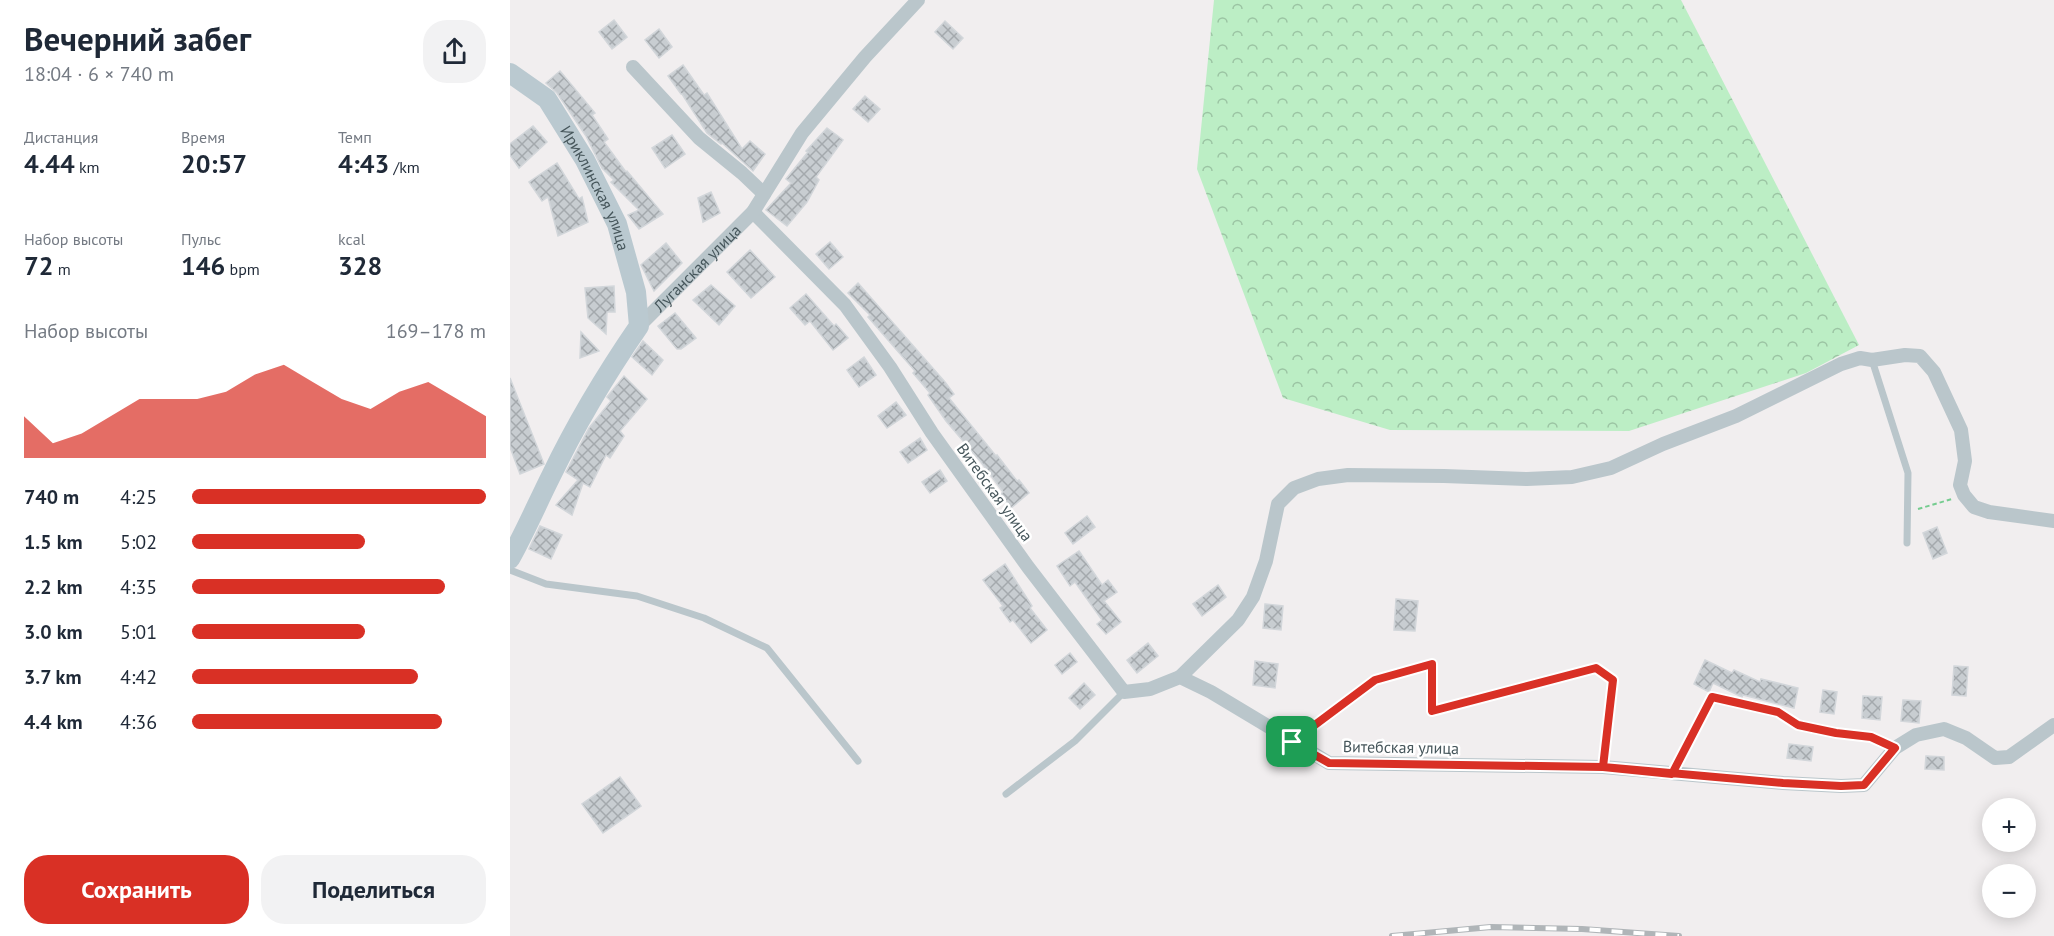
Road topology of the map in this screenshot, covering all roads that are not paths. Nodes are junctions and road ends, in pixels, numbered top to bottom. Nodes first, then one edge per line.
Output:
1 (918, 0) edge
2 (633, 67) dead end
3 (510, 73) edge
4 (764, 194) junction
5 (753, 212) junction
6 (639, 326) junction
7 (1872, 360) junction
8 (2054, 521) edge
9 (1907, 543) dead end
10 (510, 559) edge
11 (510, 570) edge
12 (1180, 677) junction
13 (1124, 692) junction
14 (2054, 725) edge
15 (1292, 742) junction
16 (1895, 748) junction
17 (858, 761) dead end
18 (1603, 767) junction
19 (1672, 774) junction
20 (1006, 794) dead end

1 - 4 street, Луганская улица
2 - 4 street
3 - 6 street, Ириклинская улица
4 - 5 street, Луганская улица
5 - 6 street, Луганская улица
5 - 13 street, Витебская улица
6 - 10 street, Луганская улица
7 - 8 street
7 - 9 lane
7 - 12 street
11 - 17 lane
12 - 13 street
12 - 15 street, Витебская улица
13 - 20 lane
14 - 16 street, Витебская улица
15 - 18 street, Витебская улица
15 - 18 lane
16 - 19 street, Витебская улица
16 - 19 lane
18 - 19 street, Витебская улица

